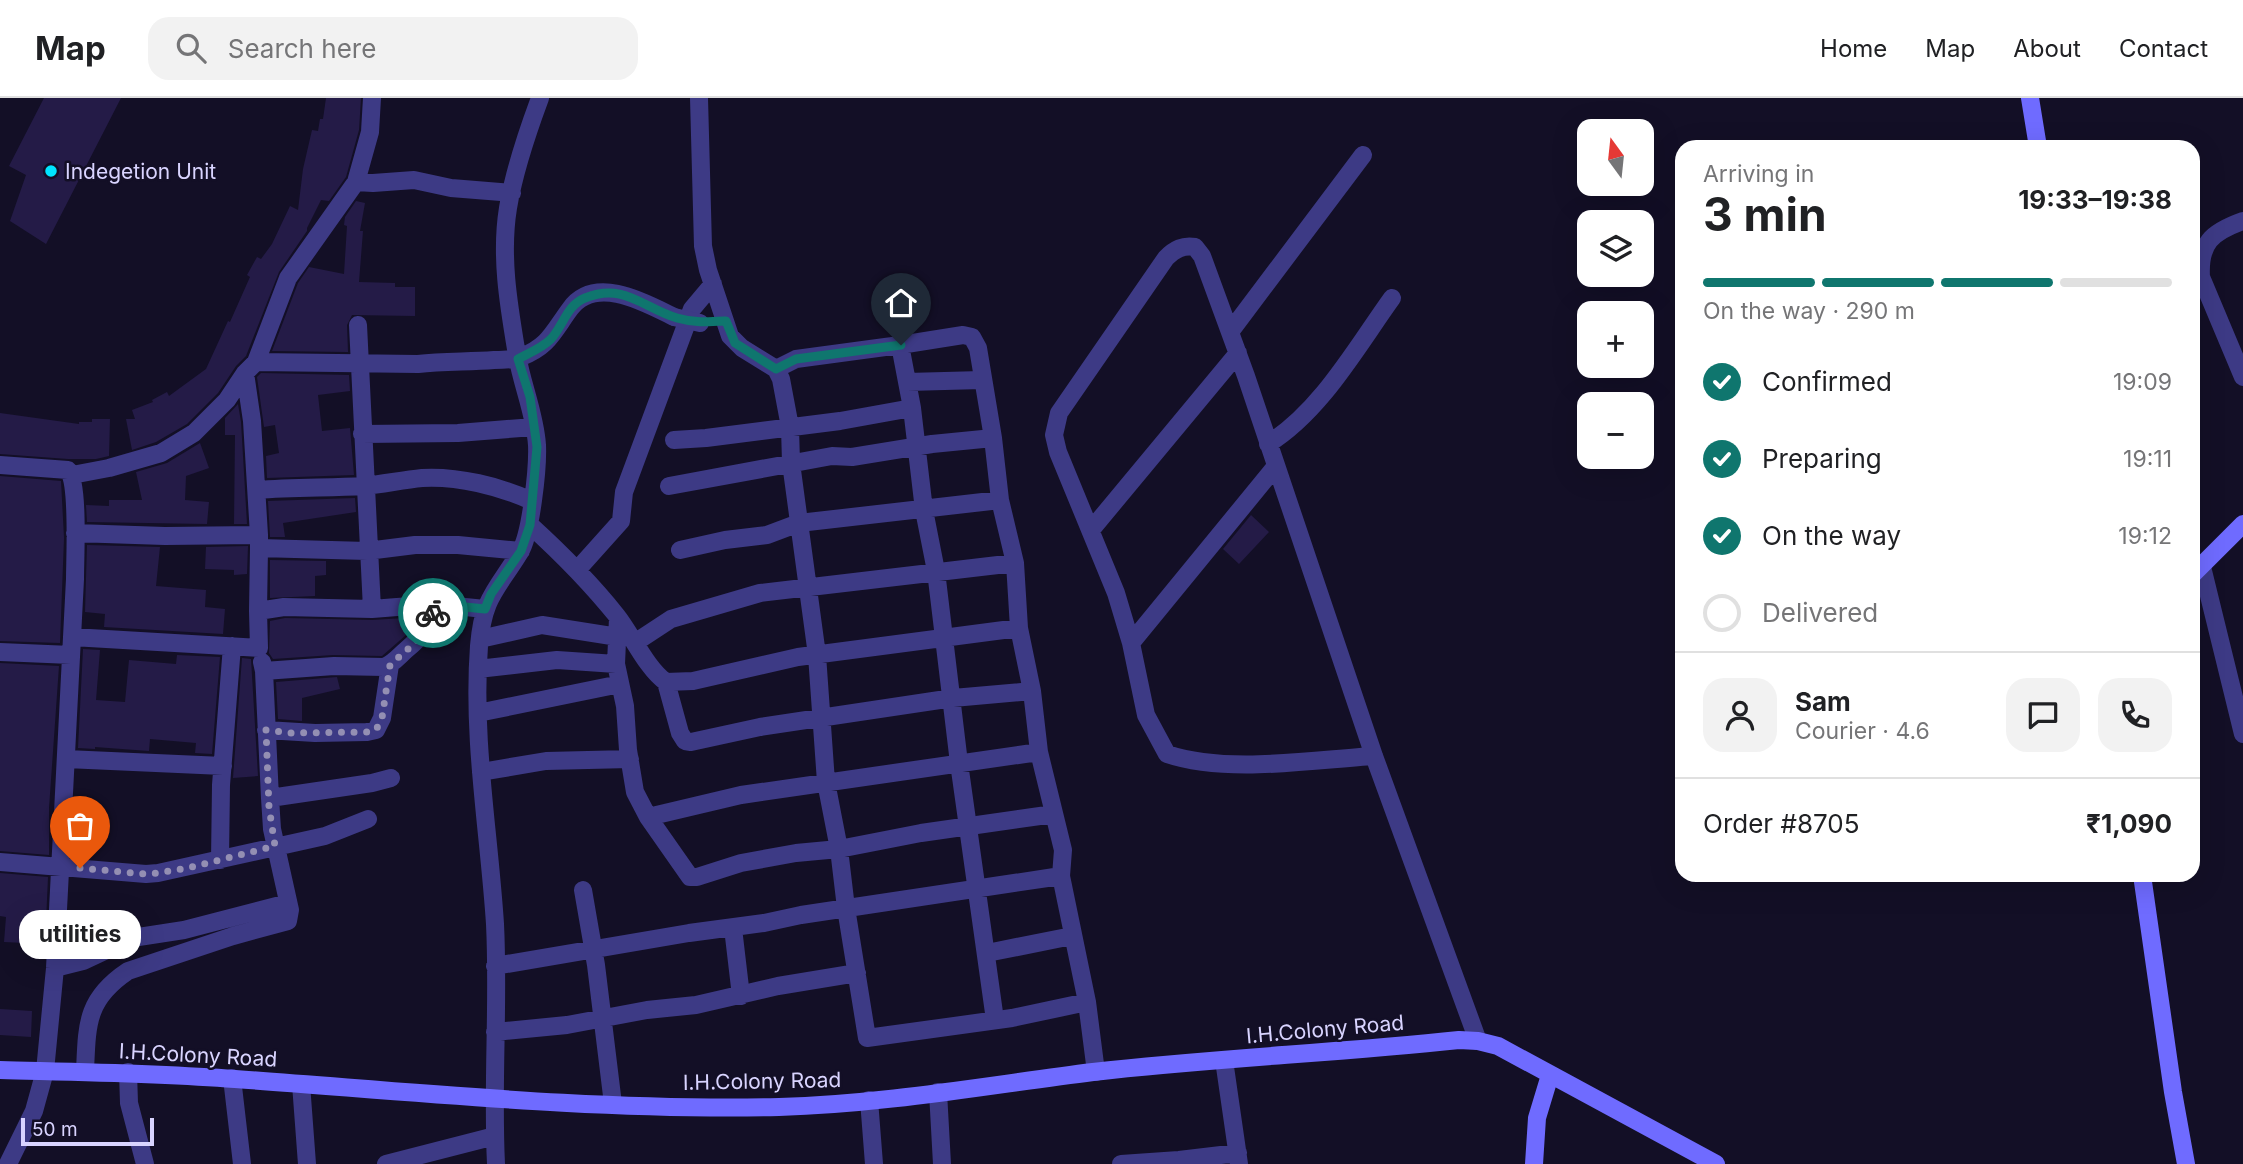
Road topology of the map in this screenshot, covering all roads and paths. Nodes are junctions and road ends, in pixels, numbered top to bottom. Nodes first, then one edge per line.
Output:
1 (372, 98) edge
2 (540, 98) edge
3 (699, 98) edge
4 (2030, 98) edge
5 (2037, 140) edge
6 (1363, 155) dead end
7 (356, 182) junction
8 (512, 192) junction
9 (2243, 221) edge
10 (711, 277) junction
11 (1392, 298) dead end
12 (726, 321) junction
13 (358, 325) dead end
14 (1230, 332) junction
15 (901, 345) junction
16 (1238, 354) junction
17 (518, 359) junction
18 (360, 364) junction
19 (251, 368) junction
20 (776, 369) junction
21 (2243, 377) edge
22 (982, 380) junction
23 (907, 382) junction
24 (912, 408) junction
25 (790, 426) junction
26 (534, 427) junction
27 (362, 434) junction
28 (993, 438) junction
29 (674, 440) dead end
30 (1268, 444) junction
31 (916, 446) junction
32 (791, 463) junction
33 (0, 465) edge
34 (1276, 466) junction
35 (72, 475) junction
36 (364, 486) junction
37 (669, 486) dead end
38 (257, 490) junction
39 (1000, 500) junction
40 (532, 501) junction
41 (924, 510) junction
42 (799, 523) junction
43 (2243, 524) edge
44 (530, 525) junction
45 (1091, 530) junction
46 (75, 533) junction
47 (259, 542) junction
48 (680, 550) dead end
49 (368, 551) junction
50 (521, 551) junction
51 (1015, 563) junction
52 (2200, 568) edge
53 (578, 569) junction
54 (936, 571) junction
55 (2200, 580) edge
56 (808, 587) junction
57 (435, 604) junction
58 (372, 609) junction
59 (485, 609) junction
60 (258, 611) junction
61 (618, 618) junction
62 (1019, 628) junction
63 (72, 637) junction
64 (618, 637) junction
65 (944, 638) junction
66 (480, 639) junction
67 (636, 642) junction
68 (1131, 643) junction
69 (232, 646) junction
70 (259, 648) junction
71 (0, 652) edge
72 (817, 655) junction
73 (71, 656) junction
74 (616, 664) junction
75 (390, 665) junction
76 (478, 669) junction
77 (264, 671) junction
78 (667, 681) junction
79 (620, 684) junction
80 (1032, 691) junction
81 (2238, 691) edge
82 (953, 698) junction
83 (478, 713) junction
84 (820, 718) junction
85 (266, 730) junction
86 (2243, 734) edge
87 (1039, 752) junction
88 (1374, 756) junction
89 (66, 759) junction
90 (630, 759) junction
91 (959, 762) junction
92 (223, 766) junction
93 (481, 772) junction
94 (391, 778) dead end
95 (826, 782) junction
96 (270, 798) junction
97 (1054, 814) junction
98 (648, 817) junction
99 (368, 819) dead end
100 (969, 827) junction
101 (275, 846) junction
102 (839, 849) junction
103 (220, 860) junction
104 (0, 862) edge
105 (61, 865) junction
106 (1061, 876) junction
107 (2143, 882) edge
108 (977, 887) junction
109 (583, 890) dead end
110 (288, 902) junction
111 (846, 908) junction
112 (733, 928) junction
113 (1072, 936) junction
114 (593, 949) junction
115 (987, 953) junction
116 (495, 966) junction
117 (55, 968) junction
118 (857, 973) junction
119 (741, 996) junction
120 (1087, 1002) junction
121 (601, 1018) junction
122 (995, 1020) junction
123 (495, 1032) junction
124 (1478, 1041) junction
125 (1224, 1060) junction
126 (0, 1070) edge
127 (44, 1071) junction
128 (85, 1072) junction
129 (128, 1072) junction
130 (1096, 1072) junction
131 (1550, 1075) junction
132 (232, 1078) junction
133 (302, 1084) junction
134 (938, 1092) junction
135 (497, 1098) junction
136 (869, 1100) junction
137 (613, 1104) junction
138 (495, 1136) junction
139 (1239, 1158) edge
140 (8, 1164) edge
141 (145, 1164) edge
142 (242, 1164) edge
143 (307, 1164) edge
144 (386, 1164) edge
145 (496, 1164) edge
146 (874, 1164) edge
147 (942, 1164) edge
148 (1121, 1164) edge
149 (1534, 1164) edge
150 (1716, 1164) edge
151 (2186, 1164) edge

1 - 7 street
2 - 8 street
3 - 10 street
4 - 5 street
6 - 14 street
7 - 8 street
7 - 19 street
8 - 17 street
9 - 21 street
10 - 12 street
10 - 53 street
11 - 30 street
12 - 17 street, bridge
12 - 20 street
13 - 18 street
14 - 16 street
14 - 45 street
15 - 20 street
15 - 22 street
15 - 23 street
16 - 30 street
16 - 45 street
17 - 18 street
17 - 26 street
18 - 19 street
18 - 27 street
19 - 35 street
19 - 38 street
20 - 25 street
22 - 23 street
22 - 28 street
23 - 24 street
24 - 25 street
24 - 31 street
25 - 29 street
25 - 32 street
26 - 27 street
26 - 40 street
27 - 36 street
28 - 31 street
28 - 39 street
30 - 34 street
31 - 32 street
31 - 41 street
32 - 37 street
32 - 42 street
33 - 35 street
34 - 68 street
34 - 88 street
35 - 46 street
36 - 38 street
36 - 40 street
36 - 49 street
38 - 47 street
39 - 41 street
39 - 51 street
40 - 44 street
41 - 42 street
41 - 54 street
42 - 48 street
42 - 56 street
43 - 52 street
44 - 50 street
44 - 53 street
45 - 68 street
46 - 47 street
46 - 63 street
47 - 49 street
47 - 60 street
49 - 50 street
49 - 58 street
50 - 59 street
51 - 54 street
51 - 62 street
53 - 61 street
54 - 56 street
54 - 65 street
55 - 81 street
56 - 67 street
56 - 72 street
57 - 58 street
57 - 59 street
57 - 75 street
58 - 60 street
59 - 66 street
60 - 70 street
61 - 64 street
61 - 67 street
62 - 65 street
62 - 80 street
63 - 69 street
63 - 73 street
64 - 66 street
64 - 74 street
65 - 72 street
65 - 82 street
66 - 76 street
67 - 78 street
68 - 88 street
69 - 70 street
69 - 92 street
70 - 77 street
71 - 73 street
72 - 78 street
72 - 84 street
73 - 89 street
74 - 76 street
74 - 79 street
75 - 77 street
75 - 85 street
76 - 83 street
77 - 85 street
78 - 84 street
79 - 83 street
79 - 90 street
80 - 82 street
80 - 87 street
81 - 86 street
82 - 84 street
82 - 91 street
83 - 93 street
84 - 95 street
85 - 96 street
87 - 91 street
87 - 97 street
88 - 124 street
89 - 92 street
89 - 105 street
90 - 93 street
90 - 98 street
91 - 95 street
91 - 100 street
92 - 103 street
93 - 116 street
94 - 96 street
95 - 98 street
95 - 102 street
96 - 101 street
97 - 100 street
97 - 106 street
98 - 102 street
99 - 101 street
100 - 102 street
100 - 108 street
101 - 103 street
101 - 110 street
102 - 111 street
103 - 105 street
104 - 105 street
105 - 117 street
106 - 108 street
106 - 113 street
107 - 151 street
108 - 111 street
108 - 115 street
109 - 114 street
110 - 117 street
110 - 128 street
111 - 112 street
111 - 118 street
112 - 114 street
112 - 119 street
113 - 115 street
113 - 120 street
114 - 116 street
114 - 121 street
115 - 122 street
116 - 123 street
117 - 127 street
118 - 119 street
118 - 122 street
119 - 121 street
120 - 122 street
120 - 130 street
121 - 123 street
121 - 137 street
123 - 135 street
124 - 125 street, I.H.Colony Road
124 - 131 street
125 - 130 street, I.H.Colony Road
125 - 139 street
126 - 127 street, I.H.Colony Road
127 - 128 street, I.H.Colony Road
127 - 140 street
128 - 129 street, I.H.Colony Road
129 - 132 street, I.H.Colony Road
129 - 141 street
130 - 134 street, I.H.Colony Road
131 - 149 street
131 - 150 street
132 - 133 street, I.H.Colony Road
132 - 142 street
133 - 135 street, I.H.Colony Road
133 - 143 street
134 - 136 street, I.H.Colony Road
134 - 147 street
135 - 137 street, I.H.Colony Road
135 - 138 street
136 - 137 street, I.H.Colony Road
136 - 146 street
138 - 144 street
138 - 145 street
139 - 148 street

